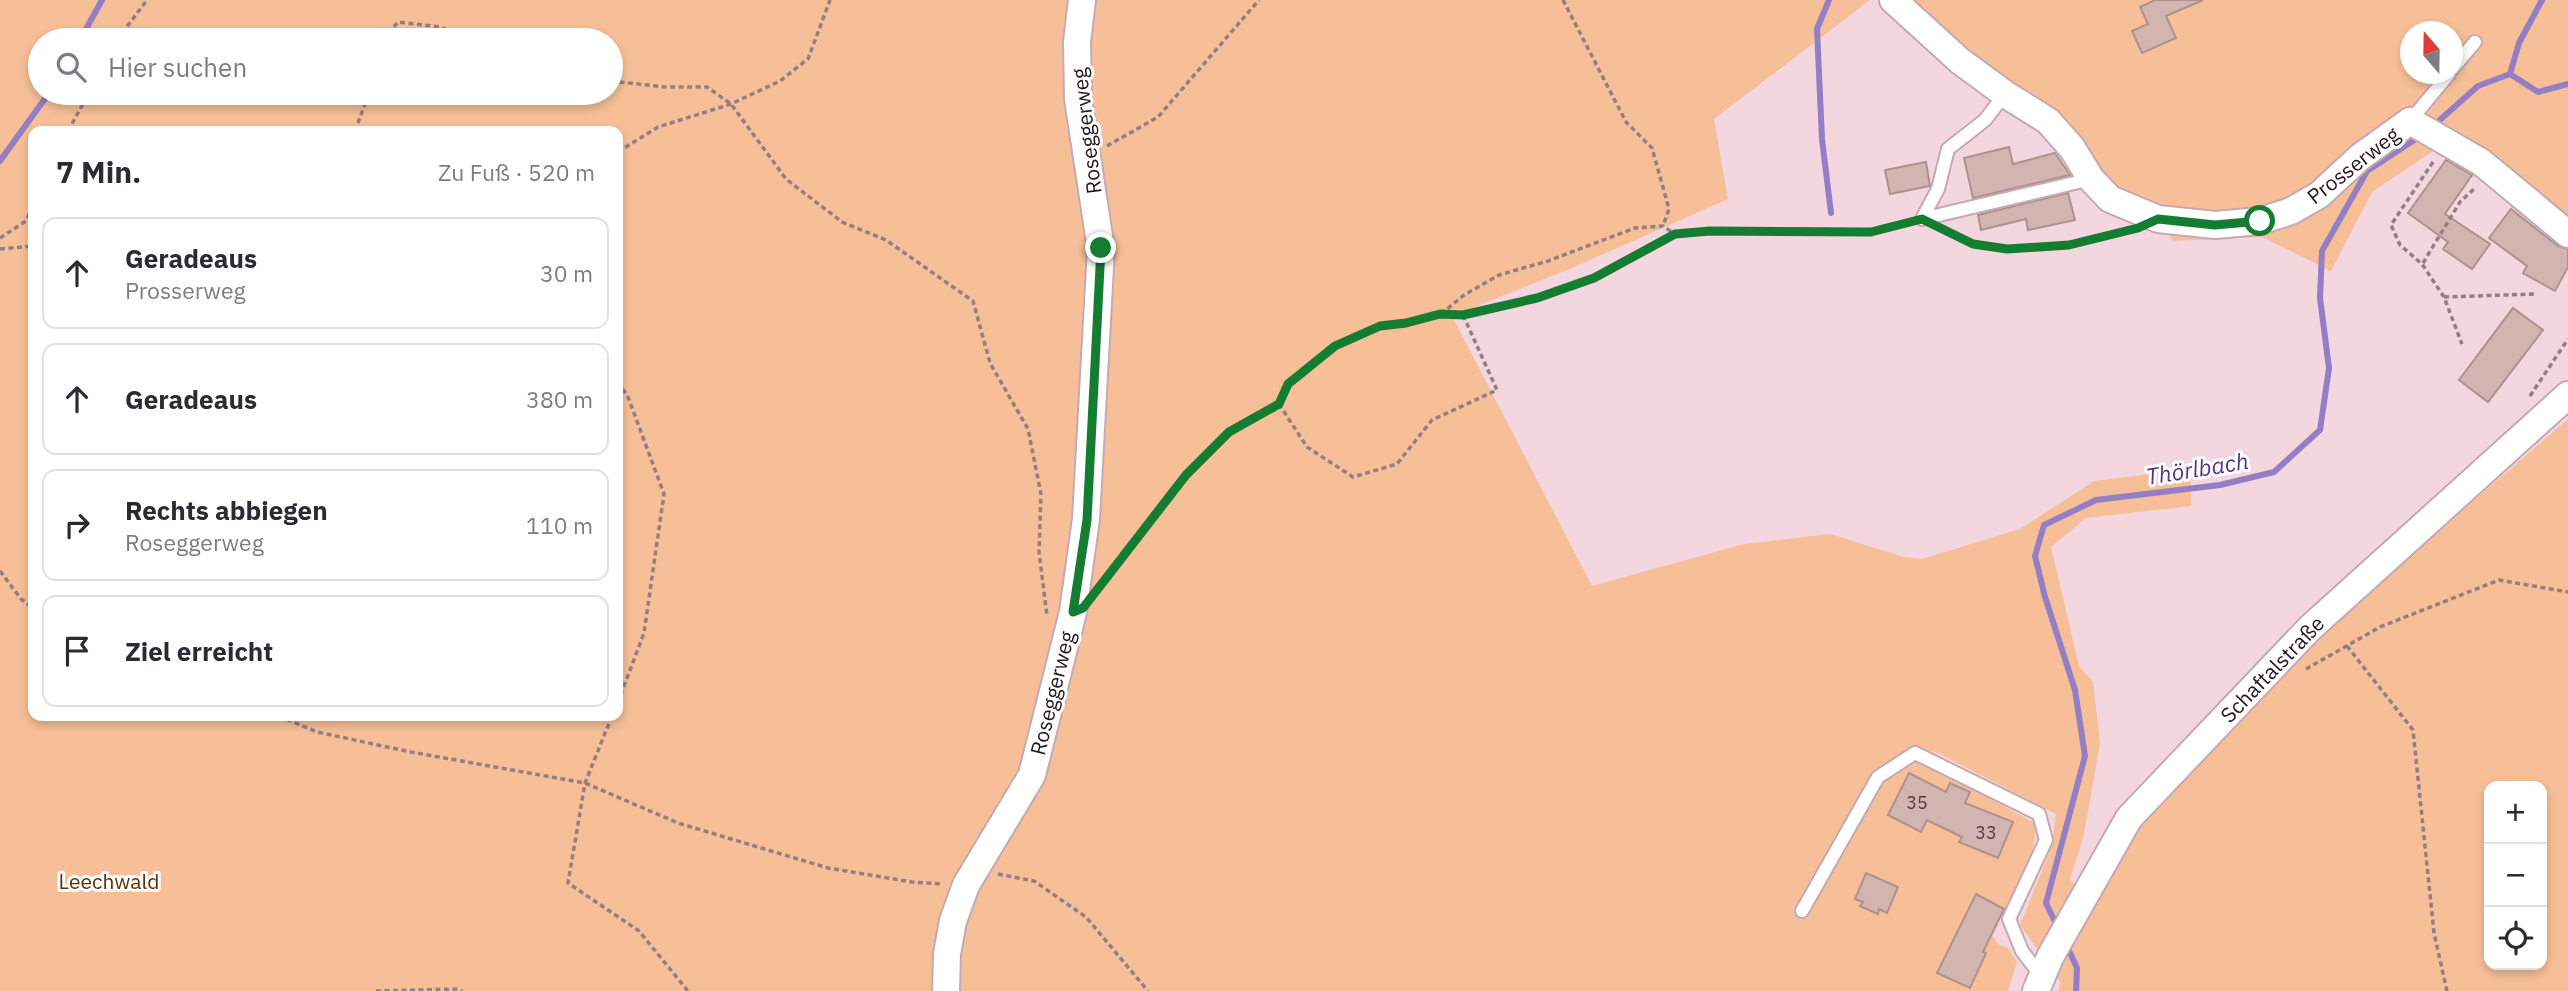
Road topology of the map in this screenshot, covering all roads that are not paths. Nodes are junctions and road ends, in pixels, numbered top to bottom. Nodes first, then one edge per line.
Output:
1 (1082, 0) edge
2 (1893, 0) edge
3 (2475, 42) dead end
4 (2463, 56) edge
5 (2446, 84) edge
6 (2006, 94) junction
7 (2432, 132) junction
8 (2091, 179) junction
9 (2568, 234) edge
10 (2568, 395) edge
11 (1802, 911) dead end
12 (2043, 975) edge
13 (946, 991) edge

1 - 13 street, Roseggerweg
2 - 6 street, Prosserweg
3 - 4 lane
5 - 7 lane
6 - 8 street, Prosserweg
6 - 8 lane
7 - 8 street, Prosserweg
7 - 9 street
10 - 12 street, Schaftalstraße
11 - 12 lane

